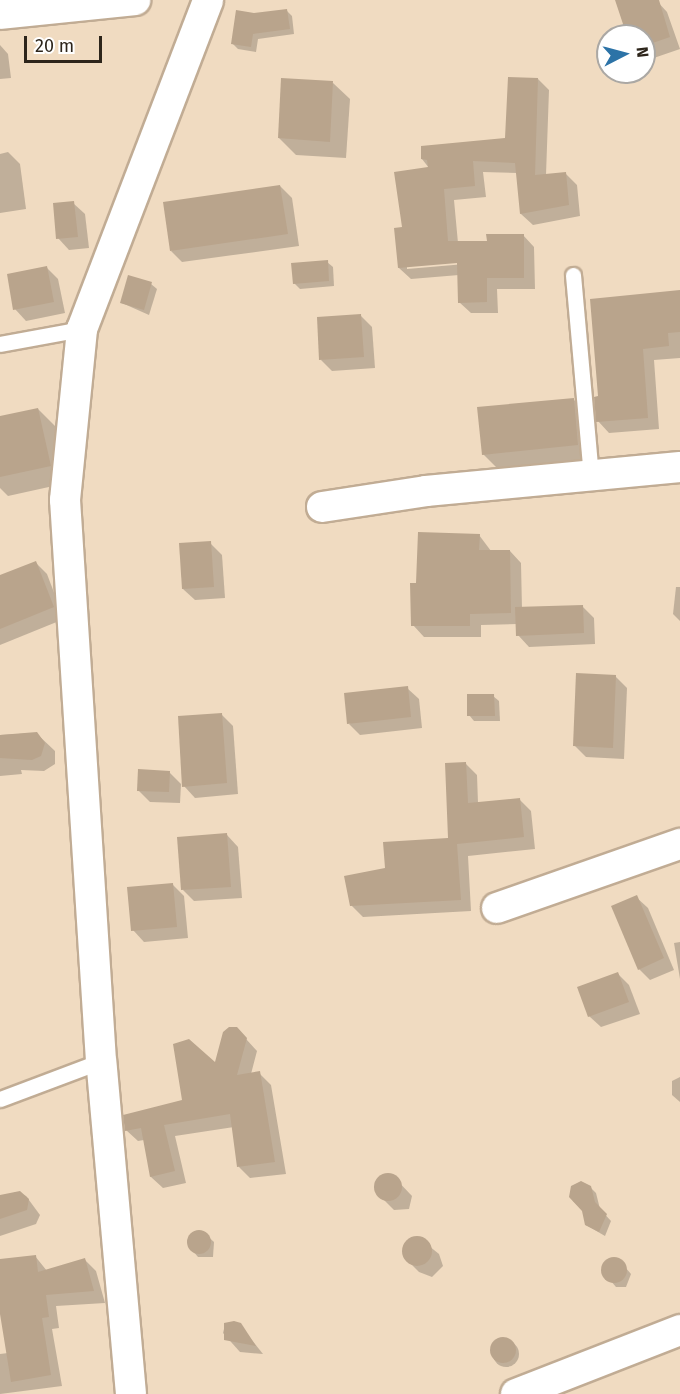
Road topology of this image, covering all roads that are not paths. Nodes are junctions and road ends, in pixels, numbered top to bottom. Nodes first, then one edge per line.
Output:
1 (135, 0) edge
2 (208, 0) edge
3 (0, 14) edge
4 (573, 274) dead end
5 (82, 329) junction
6 (0, 344) edge
7 (680, 467) edge
8 (591, 475) junction
9 (322, 507) dead end
10 (680, 844) edge
11 (497, 908) dead end
12 (101, 1061) junction
13 (0, 1099) edge
14 (680, 1330) edge
15 (130, 1394) edge
16 (516, 1394) edge

1 - 3 street
2 - 5 street
4 - 8 lane
5 - 6 lane
5 - 12 street
7 - 8 street
8 - 9 street
10 - 11 street
12 - 13 lane
12 - 15 street
14 - 16 street

